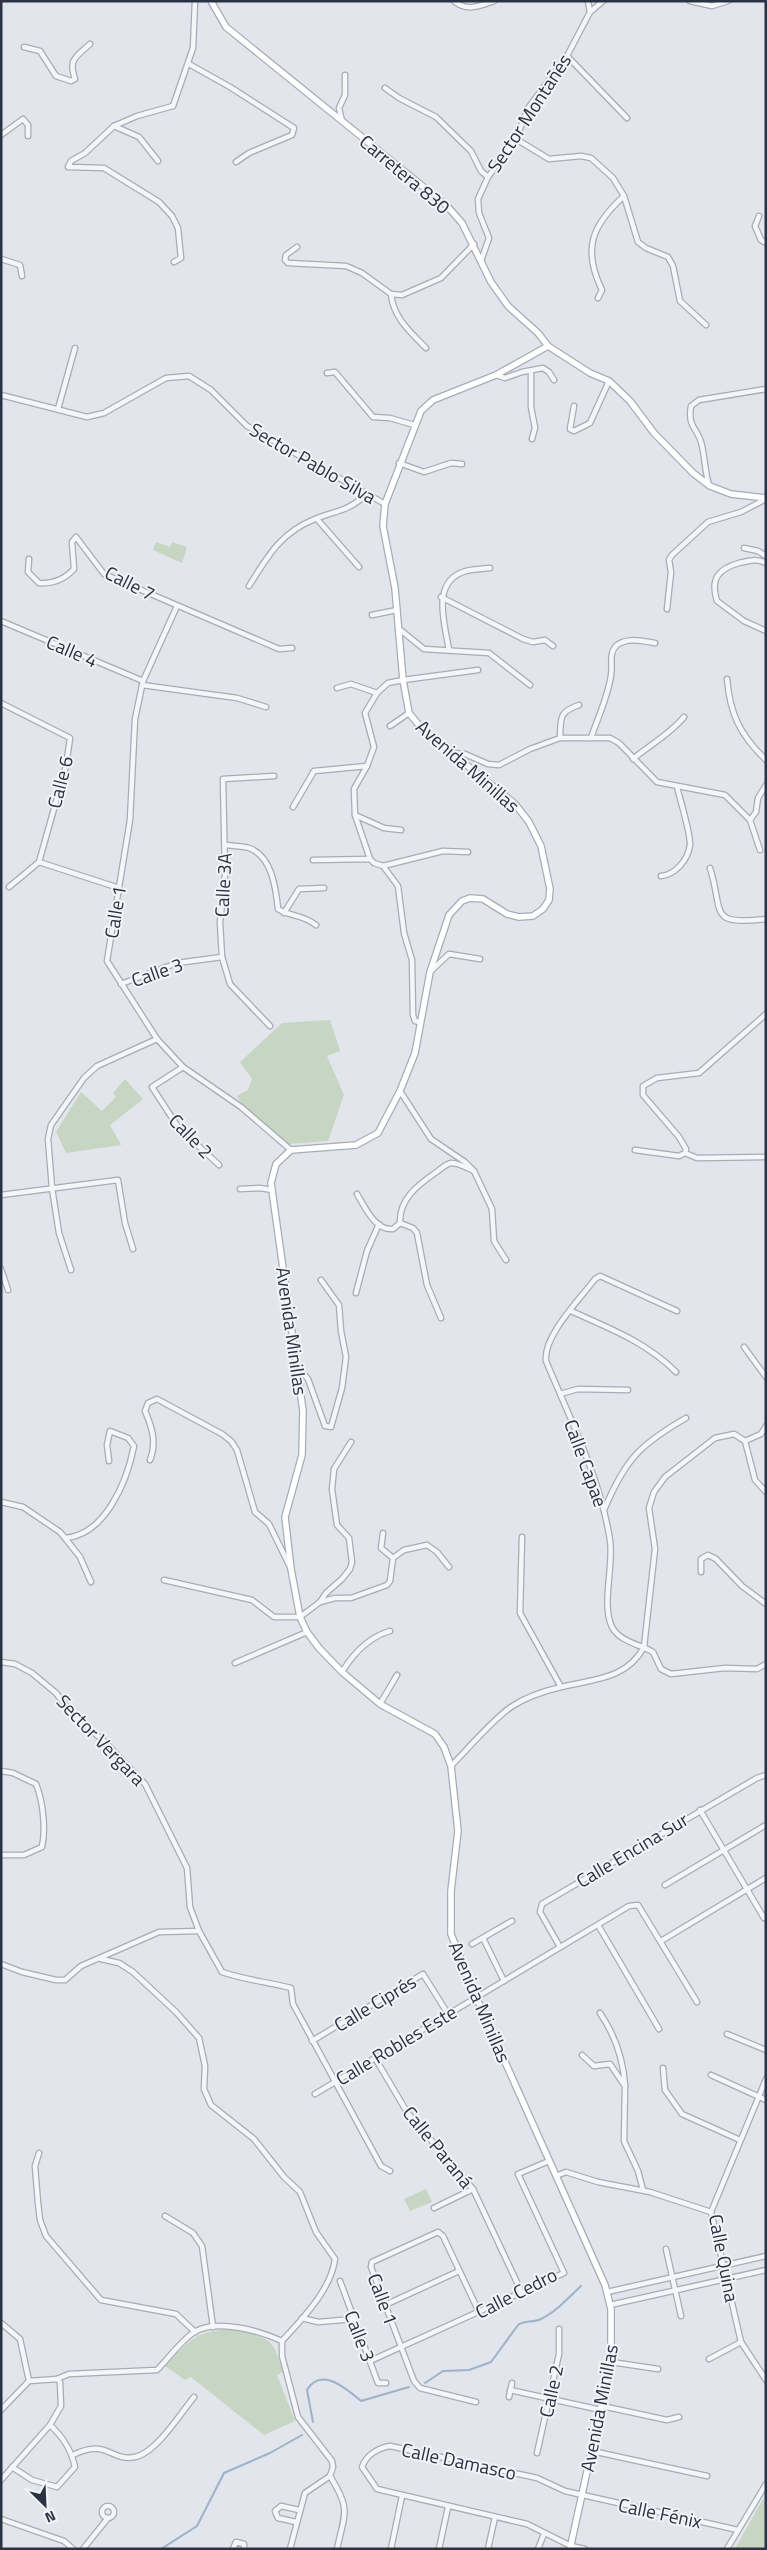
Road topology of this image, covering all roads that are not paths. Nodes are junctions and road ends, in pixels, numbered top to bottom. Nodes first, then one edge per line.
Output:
1 (194, 1) edge
2 (211, 1) edge
3 (454, 1) edge
4 (494, 1) edge
5 (588, 1) edge
6 (603, 1) edge
7 (728, 1) edge
8 (693, 2) edge
9 (590, 12) junction
10 (90, 44) dead end
11 (24, 47) dead end
12 (567, 56) junction
13 (189, 64) junction
14 (345, 75) dead end
15 (385, 88) dead end
16 (627, 118) dead end
17 (342, 122) junction
18 (114, 126) junction
19 (1, 135) edge
20 (28, 136) dead end
21 (516, 139) junction
22 (158, 161) dead end
23 (236, 162) dead end
24 (488, 177) junction
25 (624, 196) junction
26 (759, 216) dead end
27 (474, 244) junction
28 (766, 244) edge
29 (297, 248) dead end
30 (1, 258) edge
31 (481, 261) junction
32 (174, 262) dead end
33 (22, 276) dead end
34 (390, 294) junction
35 (598, 298) dead end
36 (706, 325) dead end
37 (548, 346) junction
38 (75, 348) dead end
39 (426, 348) dead end
40 (531, 372) junction
41 (327, 373) dead end
42 (496, 375) junction
43 (554, 380) dead end
44 (609, 382) junction
45 (766, 389) edge
46 (1, 396) edge
47 (574, 406) dead end
48 (58, 409) junction
49 (414, 426) junction
50 (532, 439) dead end
51 (399, 464) junction
52 (462, 464) dead end
53 (710, 486) junction
54 (366, 495) junction
55 (766, 498) edge
56 (385, 504) junction
57 (317, 519) junction
58 (744, 548) dead end
59 (766, 556) edge
60 (28, 558) dead end
61 (766, 563) edge
62 (359, 567) dead end
63 (490, 568) dead end
64 (249, 586) dead end
65 (442, 596) junction
66 (178, 606) junction
67 (667, 609) dead end
68 (397, 610) junction
69 (372, 614) dead end
70 (1, 621) edge
71 (398, 628) junction
72 (766, 631) edge
73 (655, 643) dead end
74 (553, 646) dead end
75 (292, 648) dead end
76 (448, 650) junction
77 (478, 670) dead end
78 (727, 679) dead end
79 (402, 680) junction
80 (142, 683) junction
81 (530, 685) dead end
82 (337, 688) dead end
83 (377, 693) junction
84 (1, 703) edge
85 (579, 705) dead end
86 (266, 707) dead end
87 (409, 712) junction
88 (684, 717) dead end
89 (390, 726) dead end
90 (560, 738) junction
91 (591, 738) junction
92 (451, 753) junction
93 (633, 759) junction
94 (766, 760) edge
95 (367, 766) junction
96 (274, 776) dead end
97 (766, 785) edge
98 (677, 787) junction
99 (292, 807) dead end
100 (356, 814) junction
101 (750, 820) junction
102 (401, 830) dead end
103 (225, 845) junction
104 (760, 850) dead end
105 (468, 852) dead end
106 (370, 859) junction
107 (314, 860) dead end
108 (39, 862) junction
109 (383, 866) junction
110 (710, 868) dead end
111 (661, 876) dead end
112 (10, 887) dead end
113 (119, 888) junction
114 (324, 888) dead end
115 (284, 913) junction
116 (766, 919) edge
117 (316, 925) dead end
118 (222, 957) junction
119 (480, 958) dead end
120 (430, 972) junction
121 (121, 984) junction
122 (766, 1014) edge
123 (419, 1022) junction
124 (270, 1026) dead end
125 (157, 1039) junction
126 (183, 1067) junction
127 (400, 1091) junction
128 (291, 1150) junction
129 (635, 1150) dead end
130 (685, 1153) junction
131 (764, 1157) dead end
132 (219, 1165) dead end
133 (474, 1171) junction
134 (52, 1188) junction
135 (240, 1189) dead end
136 (272, 1190) junction
137 (357, 1194) dead end
138 (1, 1195) edge
139 (400, 1223) junction
140 (379, 1224) junction
141 (133, 1249) dead end
142 (506, 1260) dead end
143 (1, 1269) edge
144 (71, 1270) dead end
145 (321, 1280) dead end
146 (8, 1290) dead end
147 (356, 1293) dead end
148 (570, 1311) junction
149 (677, 1311) dead end
150 (441, 1318) dead end
151 (744, 1347) dead end
152 (297, 1366) junction
153 (676, 1372) dead end
154 (766, 1377) edge
155 (628, 1390) dead end
156 (560, 1394) junction
157 (686, 1418) dead end
158 (766, 1426) edge
159 (745, 1441) junction
160 (351, 1442) dead end
161 (109, 1460) dead end
162 (150, 1460) dead end
163 (766, 1492) edge
164 (1, 1502) edge
165 (604, 1510) junction
166 (383, 1533) dead end
167 (522, 1537) dead end
168 (65, 1538) junction
169 (393, 1558) junction
170 (449, 1567) dead end
171 (291, 1569) junction
172 (700, 1572) dead end
173 (164, 1580) dead end
174 (91, 1582) dead end
175 (320, 1602) junction
176 (766, 1604) edge
177 (300, 1617) junction
178 (390, 1631) dead end
179 (307, 1632) junction
180 (644, 1647) junction
181 (1, 1662) edge
182 (235, 1663) dead end
183 (766, 1664) edge
184 (342, 1672) junction
185 (397, 1675) dead end
186 (561, 1687) junction
187 (380, 1704) junction
188 (451, 1766) junction
189 (1, 1771) edge
190 (766, 1775) edge
191 (700, 1810) junction
192 (766, 1825) edge
193 (723, 1850) junction
194 (1, 1855) edge
195 (766, 1878) edge
196 (665, 1884) dead end
197 (747, 1889) junction
198 (764, 1918) dead end
199 (512, 1921) dead end
200 (598, 1925) junction
201 (199, 1931) junction
202 (483, 1938) junction
203 (661, 1941) junction
204 (472, 1944) dead end
205 (560, 1947) junction
206 (101, 1959) junction
207 (1, 1964) edge
208 (504, 1982) junction
209 (476, 1997) junction
210 (697, 2002) dead end
211 (600, 2013) dead end
212 (448, 2014) junction
213 (660, 2029) dead end
214 (727, 2034) dead end
215 (312, 2041) junction
216 (766, 2050) edge
217 (582, 2055) dead end
218 (375, 2058) junction
219 (663, 2068) dead end
220 (711, 2075) dead end
221 (766, 2079) edge
222 (334, 2082) junction
223 (625, 2086) junction
224 (315, 2094) dead end
225 (758, 2097) junction
226 (766, 2100) edge
227 (740, 2140) junction
228 (39, 2153) dead end
229 (549, 2161) junction
230 (390, 2171) dead end
231 (556, 2176) junction
232 (473, 2189) junction
233 (642, 2190) junction
234 (434, 2208) dead end
235 (711, 2212) junction
236 (165, 2216) dead end
237 (666, 2249) dead end
238 (766, 2256) edge
239 (722, 2266) junction
240 (766, 2270) edge
241 (460, 2271) junction
242 (672, 2278) junction
243 (725, 2278) junction
244 (340, 2281) dead end
245 (675, 2290) junction
246 (607, 2292) junction
247 (522, 2293) junction
248 (385, 2305) junction
249 (610, 2305) junction
250 (479, 2312) junction
251 (680, 2316) dead end
252 (302, 2318) junction
253 (354, 2319) junction
254 (1, 2323) edge
255 (213, 2327) junction
256 (559, 2329) dead end
257 (195, 2332) junction
258 (282, 2342) junction
259 (741, 2342) junction
260 (402, 2348) junction
261 (709, 2359) dead end
262 (370, 2362) junction
263 (611, 2362) junction
264 (658, 2369) dead end
265 (57, 2379) junction
266 (766, 2380) edge
267 (29, 2381) junction
268 (386, 2383) dead end
269 (512, 2383) dead end
270 (510, 2390) junction
271 (194, 2397) dead end
272 (509, 2397) dead end
273 (549, 2398) junction
274 (476, 2402) dead end
275 (2, 2408) edge
276 (601, 2408) junction
277 (679, 2417) dead end
278 (50, 2425) junction
279 (592, 2450) junction
280 (537, 2453) dead end
281 (73, 2455) junction
282 (12, 2467) junction
283 (330, 2476) junction
284 (707, 2476) dead end
285 (1, 2480) edge
286 (766, 2484) edge
287 (582, 2495) junction
288 (402, 2496) junction
289 (448, 2507) junction
290 (299, 2510) junction
291 (495, 2517) junction
292 (108, 2518) dead end
293 (1, 2519) edge
294 (296, 2522) junction
295 (738, 2530) junction
296 (544, 2534) junction
297 (570, 2547) edge
298 (73, 2549) edge
299 (83, 2549) edge
300 (233, 2549) edge
301 (244, 2549) edge
302 (290, 2549) edge
303 (337, 2549) edge
304 (391, 2549) edge
305 (439, 2549) edge
306 (488, 2549) edge
307 (538, 2549) edge
308 (585, 2549) edge
309 (727, 2549) edge

1 - 13 street
2 - 17 street, Carretera 830
3 - 4 street
5 - 9 street
6 - 9 street, Sector Montañés
7 - 8 street
9 - 12 street, Sector Montañés
10 - 11 street
12 - 16 street
12 - 21 street, Sector Montañés
13 - 18 street
13 - 23 street
14 - 17 street
15 - 24 street
17 - 27 street, Carretera 830
18 - 22 street
18 - 32 street
19 - 20 street
21 - 24 street, Sector Montañés
21 - 25 street
24 - 31 street, Sector Montañés
25 - 35 street
25 - 36 street
26 - 28 street
27 - 31 street, Carretera 830
27 - 34 street
29 - 34 street
30 - 33 street
31 - 37 street, Carretera 830
34 - 39 street
37 - 42 street, Avenida Minillas
37 - 44 street, Carretera 830
38 - 48 street
40 - 42 street
40 - 43 street
40 - 50 street
41 - 49 street
42 - 49 street, Avenida Minillas
44 - 47 street
44 - 53 street, Carretera 830
45 - 53 street
46 - 48 street, Sector Pablo Silva
48 - 54 street, Sector Pablo Silva
49 - 51 street, Avenida Minillas
51 - 52 street
51 - 56 street, Avenida Minillas
53 - 55 street, Carretera 830
54 - 56 street, Sector Pablo Silva
54 - 57 street
55 - 67 street
56 - 68 street, Avenida Minillas
57 - 62 street
57 - 64 street
58 - 59 street
60 - 66 street, Calle 7
61 - 72 street
63 - 65 street
65 - 74 street
65 - 76 street
66 - 75 street, Calle 7
66 - 80 street, Calle 1
68 - 69 street
68 - 71 street, Avenida Minillas
70 - 80 street, Calle 4
71 - 76 street
71 - 79 street, Avenida Minillas
73 - 91 street
76 - 81 street
77 - 79 street
78 - 94 street
79 - 83 street
79 - 87 street, Avenida Minillas
80 - 86 street, Calle 4
80 - 113 street, Calle 1
82 - 83 street
83 - 95 street
84 - 108 street, Calle 6
85 - 90 street
87 - 89 street
87 - 92 street, Avenida Minillas
88 - 93 street
90 - 91 street
90 - 92 street
91 - 93 street
92 - 120 street, Avenida Minillas
93 - 98 street
95 - 99 street
95 - 100 street
96 - 103 street, Calle 3A
97 - 101 street
98 - 101 street
98 - 111 street
100 - 102 street
100 - 106 street
101 - 104 street
103 - 115 street
103 - 118 street, Calle 3A
105 - 109 street
106 - 107 street
106 - 109 street
108 - 112 street
108 - 113 street
109 - 123 street
110 - 116 street
113 - 121 street, Calle 1
114 - 115 street
115 - 117 street
118 - 121 street, Calle 3
118 - 124 street, Calle 3A
119 - 120 street
120 - 123 street, Avenida Minillas
121 - 125 street, Calle 1
122 - 130 street
123 - 127 street, Avenida Minillas
125 - 126 street, Calle 1
125 - 134 street
126 - 128 street, Calle 1
126 - 132 street, Calle 2
127 - 128 street, Avenida Minillas
127 - 133 street
128 - 136 street, Avenida Minillas
129 - 130 street
130 - 131 street
133 - 139 street
133 - 142 street
134 - 138 street
134 - 141 street
134 - 144 street
135 - 136 street
136 - 152 street, Avenida Minillas
137 - 140 street
139 - 140 street
139 - 150 street
140 - 147 street
143 - 146 street
145 - 152 street
148 - 149 street, Calle Capae
148 - 153 street
148 - 156 street, Calle Capae
151 - 154 street
152 - 171 street, Avenida Minillas
155 - 156 street
156 - 165 street, Calle Capae
157 - 165 street
158 - 159 street
159 - 163 street
159 - 180 street
160 - 175 street
161 - 168 street
162 - 171 street
164 - 168 street
165 - 180 street, Calle Capae
166 - 169 street
167 - 186 street
168 - 174 street
169 - 170 street
169 - 175 street
171 - 177 street, Avenida Minillas
172 - 176 street
173 - 177 street
175 - 177 street
177 - 179 street, Avenida Minillas
178 - 184 street
179 - 182 street
179 - 184 street, Avenida Minillas
180 - 183 street
180 - 186 street
181 - 201 street, Sector Vergara
184 - 187 street, Avenida Minillas
185 - 187 street
186 - 188 street
187 - 188 street, Avenida Minillas
188 - 209 street, Avenida Minillas
189 - 194 street
190 - 191 street, Calle Encina Sur
191 - 193 street
191 - 205 street, Calle Encina Sur
192 - 193 street
193 - 196 street
193 - 197 street
195 - 197 street
197 - 198 street
197 - 203 street
199 - 202 street
200 - 203 street, Calle Robles Este
200 - 205 street, Calle Robles Este
200 - 213 street
201 - 206 street
201 - 215 street, Sector Vergara
202 - 204 street
202 - 208 street
203 - 210 street
205 - 208 street, Calle Robles Este
206 - 207 street
206 - 252 street
208 - 209 street, Calle Robles Este
209 - 212 street, Calle Robles Este
209 - 229 street, Avenida Minillas
211 - 223 street
212 - 215 street, Calle Ciprés
212 - 218 street, Calle Robles Este
214 - 216 street
215 - 222 street
217 - 223 street
218 - 222 street, Calle Robles Este
218 - 232 street, Calle Paraná
219 - 227 street
220 - 225 street
221 - 225 street, Calle Quina
222 - 224 street, Calle Robles Este
222 - 230 street
223 - 233 street
225 - 226 street
225 - 227 street, Calle Quina
227 - 235 street, Calle Quina
228 - 257 street
229 - 231 street, Avenida Minillas
229 - 247 street, Calle Cedro
231 - 233 street
231 - 246 street, Avenida Minillas
232 - 234 street
232 - 247 street, Calle Paraná
233 - 235 street
235 - 239 street, Calle Quina
236 - 255 street
237 - 242 street
238 - 239 street
239 - 242 street
239 - 243 street, Calle Quina
240 - 243 street
241 - 248 street
241 - 248 street, Calle 1
241 - 250 street
242 - 245 street
242 - 246 street
243 - 245 street
243 - 259 street, Calle Quina
244 - 253 street, Calle 3
245 - 249 street
245 - 251 street
246 - 249 street, Avenida Minillas
247 - 250 street, Calle Cedro
248 - 260 street, Calle 1
249 - 263 street, Avenida Minillas
250 - 260 street, Calle Cedro
252 - 253 street
252 - 258 street
253 - 262 street, Calle 3
254 - 267 street
255 - 257 street
255 - 258 street
256 - 273 street, Calle 2
257 - 265 street
258 - 283 street
259 - 261 street
259 - 266 street, Calle Quina
260 - 262 street, Calle Cedro
260 - 274 street, Calle 1
262 - 268 street, Calle 3
263 - 264 street
263 - 276 street, Avenida Minillas
265 - 267 street
265 - 278 street
267 - 275 street
269 - 270 street
270 - 272 street
270 - 273 street
271 - 281 street
273 - 276 street
273 - 280 street, Calle 2
276 - 277 street
276 - 279 street, Avenida Minillas
278 - 281 street
278 - 282 street
279 - 284 street
279 - 287 street, Avenida Minillas
281 - 282 street
282 - 285 street
283 - 290 street
283 - 303 street
286 - 295 street
287 - 288 street, Calle Damasco
287 - 295 street, Calle Fénix
287 - 297 street, Avenida Minillas
288 - 289 street, Calle Damasco
288 - 304 street
289 - 291 street, Calle Damasco
289 - 305 street
290 - 294 street
290 - 294 street
291 - 296 street, Calle Damasco
291 - 306 street
292 - 299 street
293 - 298 street
294 - 302 street
295 - 309 street
296 - 297 street, Calle Damasco
296 - 307 street
297 - 308 street, Calle Damasco
300 - 301 street

